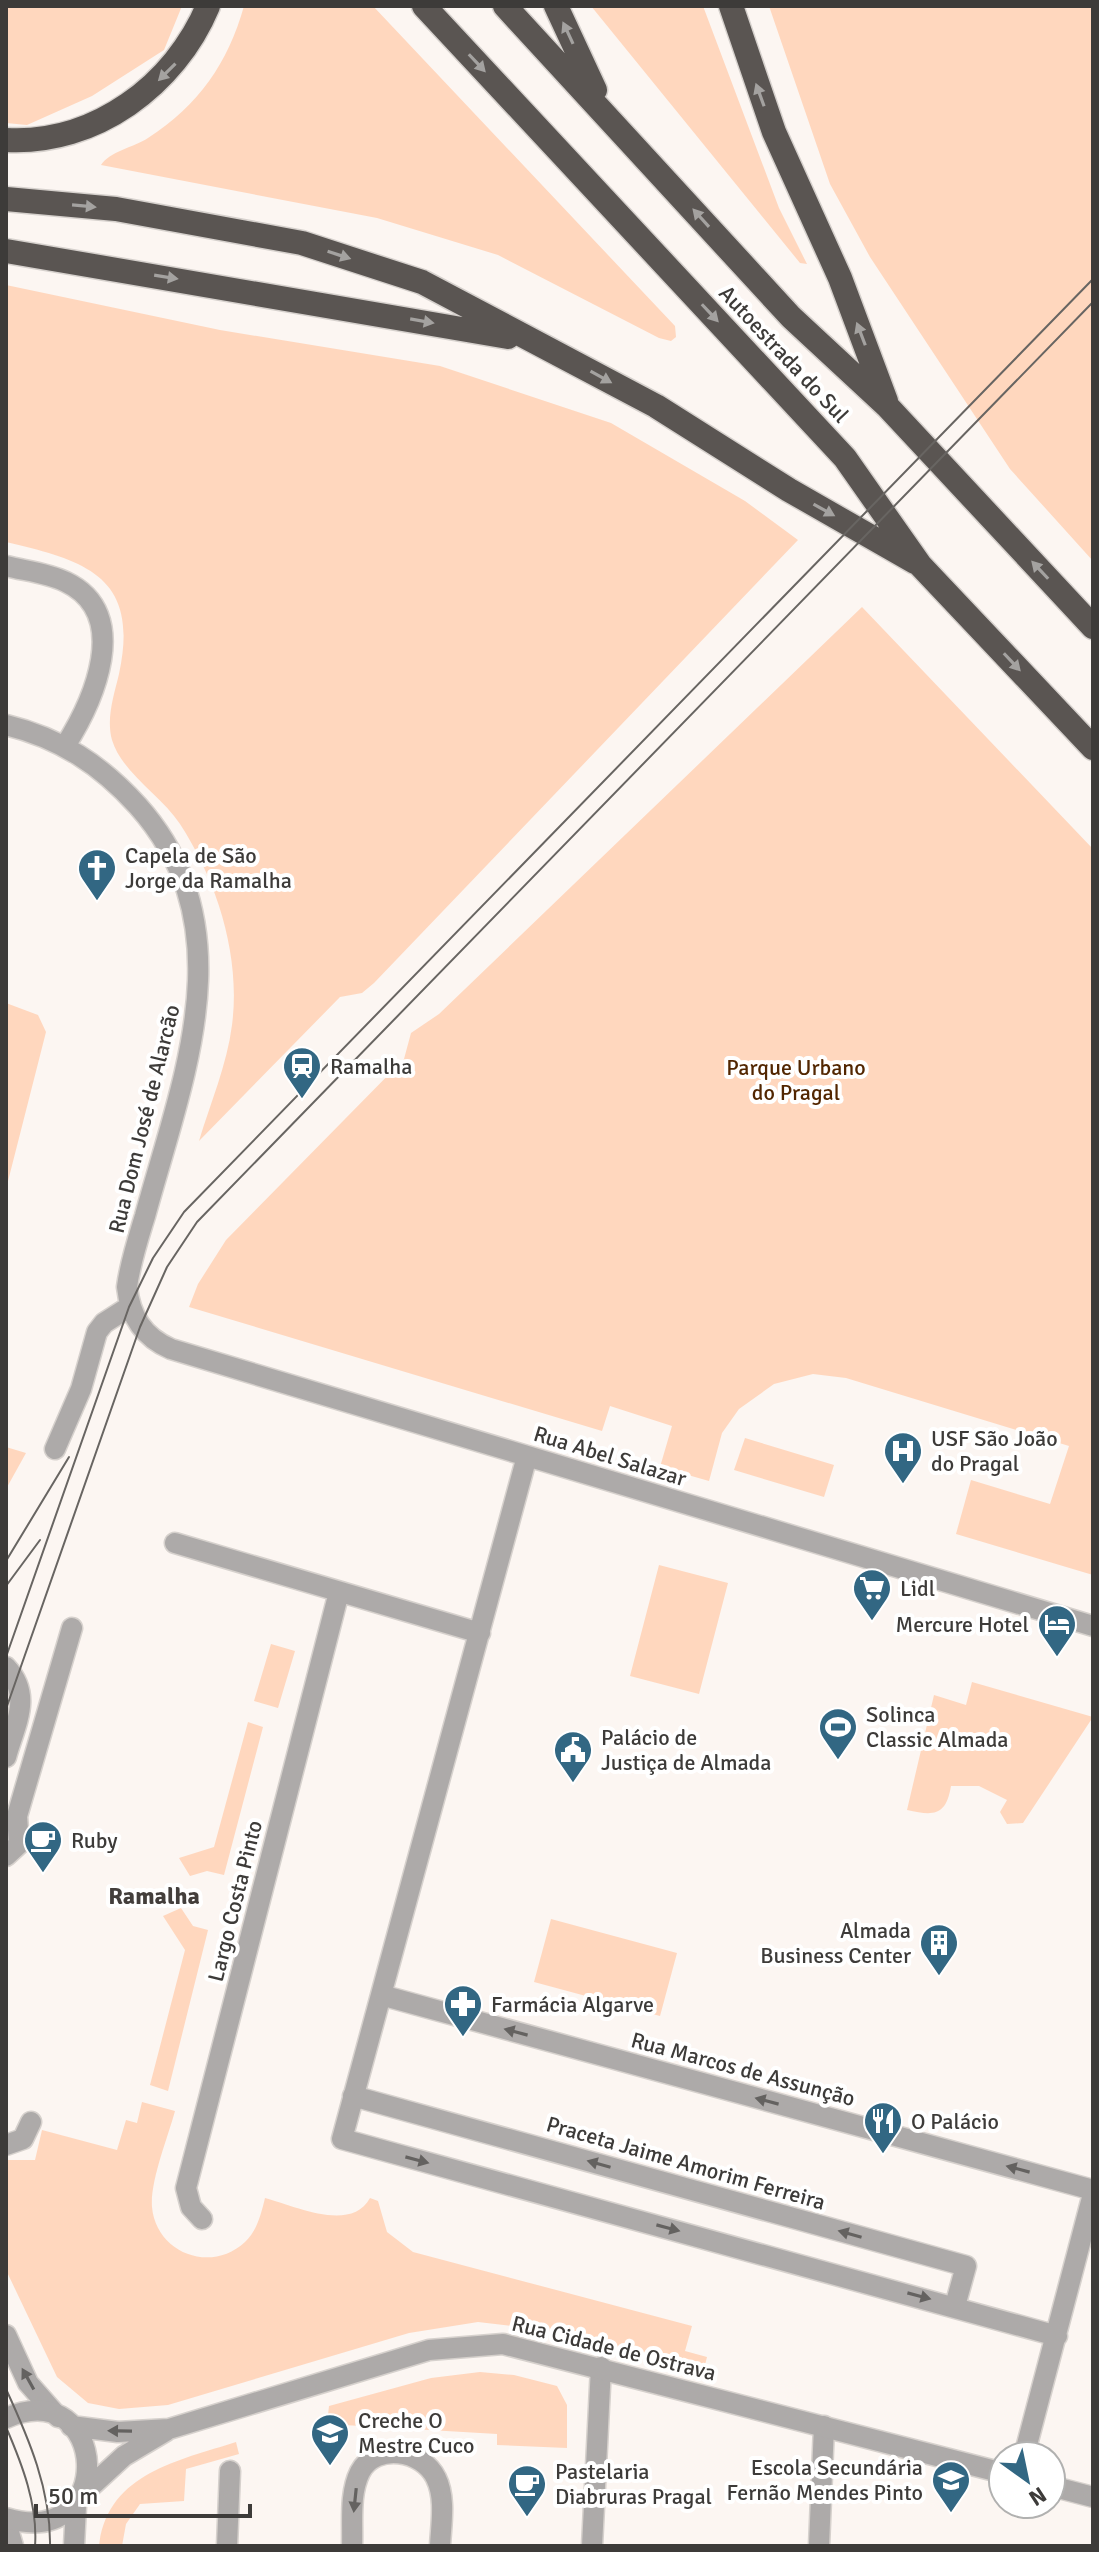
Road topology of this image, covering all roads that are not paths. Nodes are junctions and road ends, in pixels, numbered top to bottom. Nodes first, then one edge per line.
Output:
1 (208, 6) edge
2 (424, 6) edge
3 (505, 6) edge
4 (556, 6) edge
5 (731, 6) edge
6 (604, 110) junction
7 (6, 140) edge
8 (6, 199) edge
9 (6, 251) edge
10 (532, 341) junction
11 (888, 407) junction
12 (920, 565) junction
13 (6, 566) edge
14 (1093, 627) edge
15 (6, 725) edge
16 (65, 746) junction
17 (1093, 748) edge
18 (129, 1307) junction
19 (55, 1449) dead end
20 (527, 1456) junction
21 (175, 1543) dead end
22 (339, 1592) junction
23 (1093, 1626) edge
24 (72, 1628) dead end
25 (480, 1633) junction
26 (6, 1667) edge
27 (6, 1757) edge
28 (6, 1856) edge
29 (381, 1995) junction
30 (353, 2096) junction
31 (31, 2122) dead end
32 (6, 2145) edge
33 (1093, 2192) edge
34 (202, 2219) dead end
35 (955, 2306) junction
36 (6, 2335) edge
37 (1057, 2336) junction
38 (601, 2367) junction
39 (6, 2418) edge
40 (65, 2422) junction
41 (824, 2426) junction
42 (169, 2429) junction
43 (1028, 2440) edge
44 (987, 2469) edge
45 (230, 2471) dead end
46 (1067, 2490) edge
47 (1093, 2497) edge
48 (80, 2500) junction
49 (6, 2520) edge
50 (13, 2546) edge
51 (74, 2546) edge
52 (227, 2546) edge
53 (352, 2546) edge
54 (440, 2546) edge
55 (592, 2546) edge
56 (819, 2546) edge

1 -> 7 highway
2 -> 12 highway, Autoestrada do Sul
3 - 6 highway, Autoestrada do Sul
6 -> 4 highway
11 -> 5 highway
11 -> 6 highway, Autoestrada do Sul
8 -> 10 highway
9 -> 10 highway
10 -> 12 highway
14 -> 11 highway, Autoestrada do Sul
12 -> 17 highway, Autoestrada do Sul
13 - 16 street
15 - 16 street, Rua Dom José de Alarcão
16 - 18 street, Rua Dom José de Alarcão
18 - 19 street
18 - 20 street, Rua Abel Salazar
20 - 23 street, Rua Abel Salazar
20 - 25 street
21 - 22 street
22 - 25 street
22 - 34 street, Largo Costa Pinto
24 - 28 street
25 - 29 street
26 - 27 street
29 - 30 street
33 -> 29 street, Rua Marcos de Assunção
35 -> 30 street, Praceta Jaime Amorim Ferreira
30 -> 35 street
31 - 32 street
33 - 37 street
35 - 37 street
40 -> 36 street
37 - 43 street
38 - 41 street, Rua Cidade de Ostrava
38 - 42 street, Rua Cidade de Ostrava
38 - 55 street
39 - 40 street, Rua Cidade de Ostrava
42 -> 40 street, Rua Cidade de Ostrava
40 - 48 street
41 - 44 street, Rua Cidade de Ostrava
41 - 56 street
42 - 48 street, Rua Cidade de Ostrava
45 - 52 street
46 - 47 street
48 - 49 street, Rua Cidade de Ostrava
48 - 51 street
49 - 50 street
54 -> 53 street

